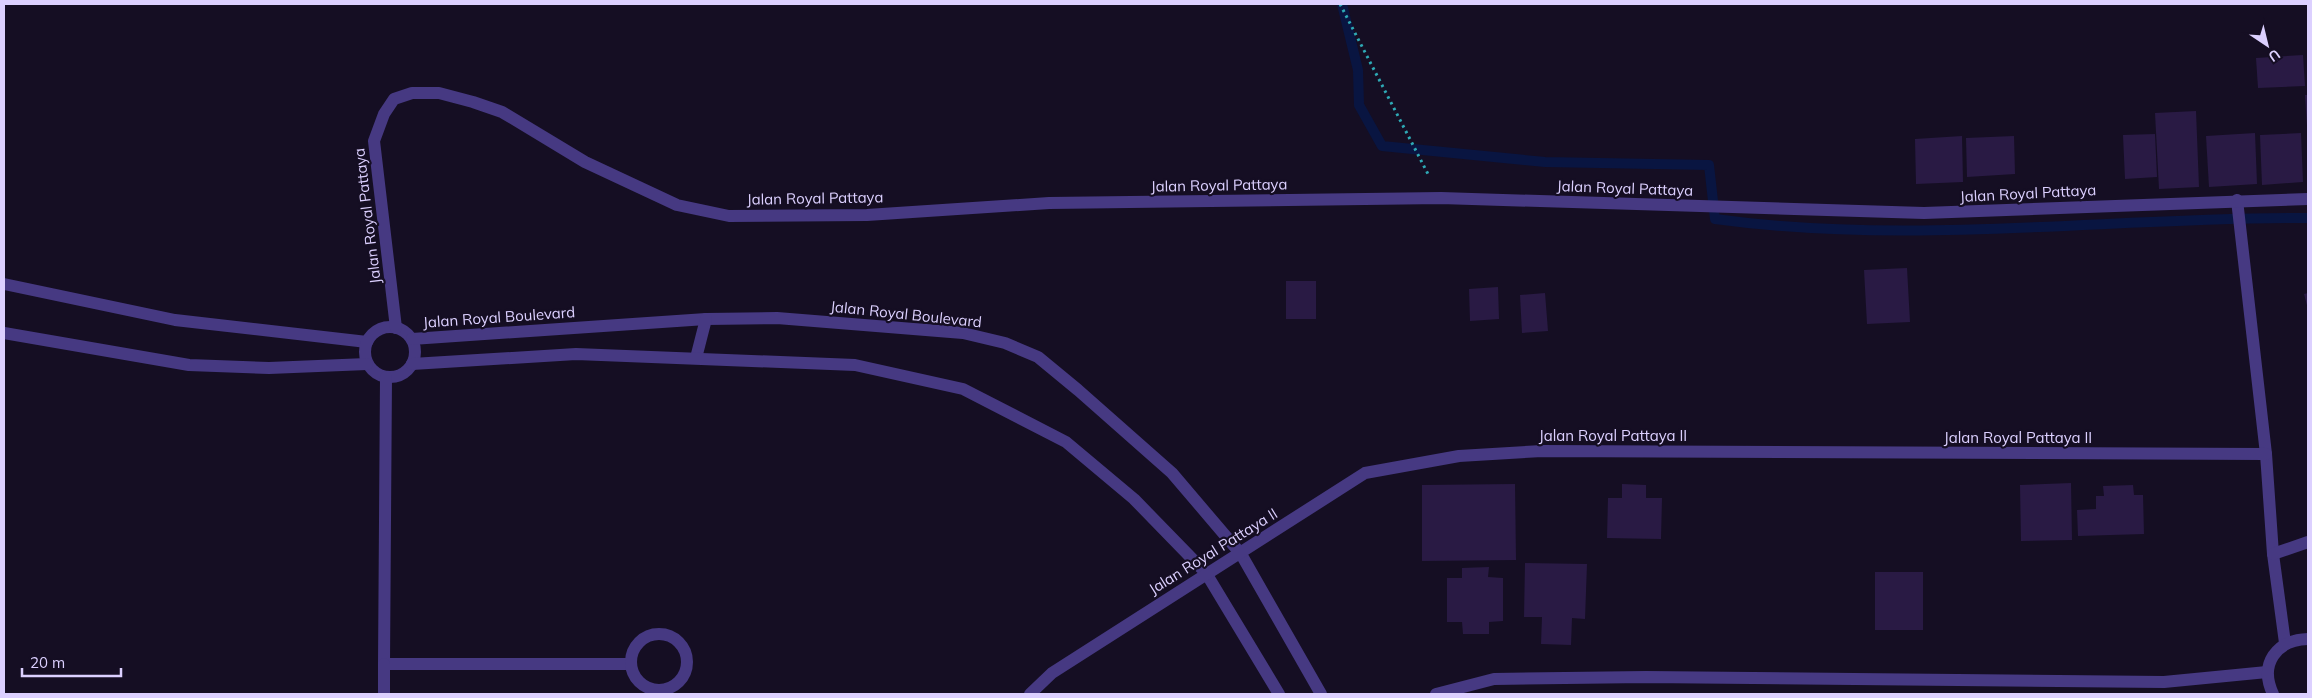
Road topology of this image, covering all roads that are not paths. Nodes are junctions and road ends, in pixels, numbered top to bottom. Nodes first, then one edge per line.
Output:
1 (2308, 198) edge
2 (2237, 200) junction
3 (4, 284) edge
4 (706, 319) junction
5 (396, 328) junction
6 (4, 333) edge
7 (412, 339) junction
8 (367, 342) junction
9 (696, 358) junction
10 (367, 364) junction
11 (412, 364) junction
12 (386, 377) junction
13 (2266, 454) junction
14 (2308, 542) edge
15 (1241, 554) junction
16 (2273, 554) junction
17 (1206, 573) junction
18 (2308, 639) edge
19 (2285, 643) junction
20 (384, 664) junction
21 (631, 664) junction
22 (2268, 672) junction
23 (384, 694) edge
24 (1030, 694) edge
25 (1279, 694) edge
26 (1322, 694) edge
27 (1436, 694) edge
28 (2273, 694) edge

1 - 2 street, Jalan Royal Pattaya
2 - 5 street, Jalan Royal Pattaya
2 - 13 street
3 - 8 street
4 - 7 street, Jalan Royal Boulevard
4 - 9 street
4 - 15 street, Jalan Royal Boulevard
5 - 7 street
5 - 8 street
6 - 10 street
7 - 11 street
8 - 10 street
9 - 11 street
9 - 17 street
10 - 12 street
11 - 12 street
12 - 20 street
13 - 15 street, Jalan Royal Pattaya II
13 - 16 street
14 - 16 street
15 - 17 street, Jalan Royal Pattaya II
15 - 26 street, Jalan Royal Boulevard
16 - 19 street
17 - 24 street, Jalan Royal Pattaya II
17 - 25 street
18 - 19 street
19 - 22 street
20 - 21 street
20 - 23 street
21 - 21 street
22 - 27 street
22 - 28 street

